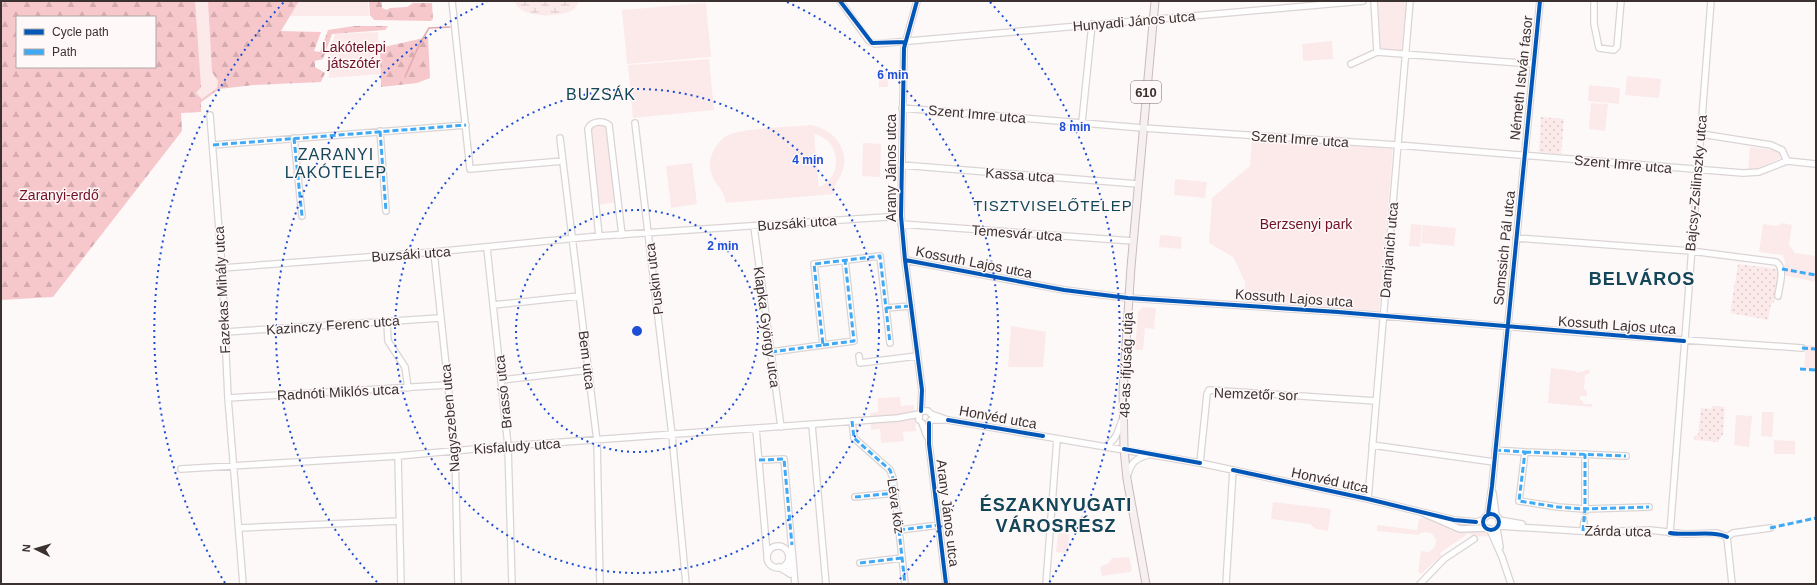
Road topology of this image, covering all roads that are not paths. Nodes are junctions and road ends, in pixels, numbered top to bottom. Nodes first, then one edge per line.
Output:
1 (452, 1) edge
2 (840, 1) edge
3 (917, 1) edge
4 (1155, 1) edge
5 (1363, 1) edge
6 (1374, 1) edge
7 (1410, 1) edge
8 (1540, 1) edge
9 (1594, 1) edge
10 (1621, 1) edge
11 (1711, 1) edge
12 (1153, 19) junction
13 (1092, 24) junction
14 (905, 42) junction
15 (1377, 52) junction
16 (1405, 54) junction
17 (1351, 64) dead end
18 (1534, 64) junction
19 (902, 108) junction
20 (210, 115) dead end
21 (1082, 122) junction
22 (635, 123) dead end
23 (466, 125) junction
24 (1143, 128) junction
25 (380, 131) junction
26 (1701, 134) junction
27 (294, 138) junction
28 (560, 138) dead end
29 (213, 145) junction
30 (1397, 146) junction
31 (1524, 156) junction
32 (563, 161) junction
33 (1787, 161) junction
34 (1816, 164) edge
35 (901, 165) junction
36 (1698, 170) junction
37 (1138, 184) junction
38 (386, 211) dead end
39 (302, 216) dead end
40 (901, 216) junction
41 (901, 224) junction
42 (754, 227) junction
43 (648, 234) junction
44 (622, 235) junction
45 (600, 236) junction
46 (572, 238) junction
47 (1516, 238) junction
48 (1133, 241) junction
49 (487, 248) junction
50 (1691, 251) junction
51 (434, 252) junction
52 (845, 260) junction
53 (905, 260) junction
54 (222, 268) junction
55 (579, 296) junction
56 (1778, 296) dead end
57 (1128, 298) junction
58 (494, 305) junction
59 (911, 306) junction
60 (886, 308) junction
61 (1384, 316) junction
62 (440, 318) junction
63 (387, 322) junction
64 (1506, 327) junction
65 (225, 332) junction
66 (1684, 341) junction
67 (890, 343) dead end
68 (823, 345) junction
69 (1802, 348) dead end
70 (771, 352) junction
71 (859, 356) dead end
72 (917, 356) junction
73 (588, 370) junction
74 (502, 380) junction
75 (447, 385) junction
76 (408, 388) junction
77 (228, 398) junction
78 (1376, 402) junction
79 (1123, 415) junction
80 (925, 417) junction
81 (898, 418) joint
82 (852, 421) junction
83 (812, 424) junction
84 (781, 427) junction
85 (756, 429) junction
86 (672, 435) junction
87 (1057, 439) junction
88 (597, 440) junction
89 (1372, 445) junction
90 (508, 446) junction
91 (1105, 447) junction
92 (1124, 450) junction
93 (1495, 450) junction
94 (455, 451) junction
95 (1525, 452) junction
96 (1150, 454) junction
97 (1585, 454) junction
98 (398, 456) junction
99 (1626, 456) dead end
100 (759, 460) junction
101 (1494, 462) junction
102 (1200, 463) junction
103 (234, 466) junction
104 (181, 469) dead end
105 (1232, 470) junction
106 (1127, 479) junction
107 (1492, 486) junction
108 (895, 493) junction
109 (855, 497) dead end
110 (1368, 499) junction
111 (1649, 507) dead end
112 (1585, 510) junction
113 (1423, 513) junction
114 (1488, 515) junction
115 (1483, 520) junction
116 (399, 521) junction
117 (1498, 522) junction
118 (1584, 522) tunnel mouth
119 (938, 525) junction
120 (239, 528) junction
121 (1770, 528) dead end
122 (1488, 529) junction
123 (899, 530) junction
124 (1583, 531) junction
125 (1670, 533) junction
126 (1727, 537) junction
127 (1474, 539) dead end
128 (766, 542) junction
129 (790, 545) junction
130 (774, 546) junction
131 (781, 546) junction
132 (767, 554) junction
133 (789, 556) junction
134 (1502, 557) junction
135 (902, 558) junction
136 (860, 563) dead end
137 (780, 567) junction
138 (793, 575) junction
139 (243, 584) edge
140 (401, 584) edge
141 (458, 584) edge
142 (512, 584) edge
143 (600, 584) edge
144 (686, 584) edge
145 (796, 584) edge
146 (826, 584) edge
147 (905, 584) edge
148 (946, 584) edge
149 (1046, 584) edge
150 (1146, 584) edge
151 (1226, 584) edge
152 (1420, 584) edge
153 (1511, 584) edge
154 (1732, 584) edge

1 - 23 street
2 - 14 street, Hunyadi János utca
3 - 14 street, Arany János utca
4 - 12 main road, 48-as ifjúság útja / 610
5 - 12 street, Hunyadi János utca
6 - 15 street
7 - 16 street, Damjanich utca
8 - 18 street, Németh István fasor
9 - 10 street
11 - 26 street, Bajcsy-Zsilinszky utca
12 - 13 street, Hunyadi János utca
12 - 24 main road, 48-as ifjúság útja / 610
13 - 14 street, Hunyadi János utca
13 - 21 street
14 - 19 street, Arany János utca
15 - 16 street
15 - 17 street
16 - 18 street
16 - 30 street, Damjanich utca
18 - 31 street, Németh István fasor
19 - 21 street, Szent Imre utca
19 - 35 street, Arany János utca
20 - 29 street, Fazekas Mihály utca
21 - 24 street, Szent Imre utca
22 - 43 street, Puskin utca
23 - 25 street
23 - 32 street
24 - 30 street, Szent Imre utca
24 - 37 main road, 48-as ifjúság útja / 610
25 - 27 street
25 - 38 street
26 - 33 street
26 - 36 street, Bajcsy-Zsilinszky utca
27 - 29 street
27 - 39 street
28 - 32 street, Bem utca
29 - 54 street, Fazekas Mihály utca
30 - 31 street, Szent Imre utca
30 - 61 street, Damjanich utca
31 - 36 street, Szent Imre utca
31 - 47 street, Somssich Pál utca
32 - 46 street, Bem utca
33 - 34 street
33 - 36 street, Szent Imre utca
35 - 37 street, Kassa utca
35 - 40 street, Arany János utca
36 - 50 street, Bajcsy-Zsilinszky utca
37 - 48 main road, 48-as ifjúság útja / 610
40 - 41 street, Arany János utca
40 - 42 street, Buzsáki utca
41 - 48 street, Temesvár utca
41 - 53 street, Arany János utca
42 - 43 street, Buzsáki utca
42 - 70 street, Klapka György utca
43 - 44 street, Buzsáki utca
43 - 86 street, Puskin utca
44 - 45 street, Buzsáki utca
44 - 45 street
45 - 46 street, Buzsáki utca
46 - 49 street, Buzsáki utca
46 - 55 street, Bem utca
47 - 50 street
47 - 64 street, Somssich Pál utca
48 - 57 main road, 48-as ifjúság útja / 610
49 - 51 street, Buzsáki utca
49 - 58 street, Brassó utca
50 - 56 street
50 - 66 street, Bajcsy-Zsilinszky utca
51 - 54 street, Buzsáki utca
51 - 62 street, Nagyszeben utca
52 - 60 street
52 - 68 street
52 - 68 street
53 - 57 street, Kossuth Lajos utca
53 - 59 street, Arany János utca
54 - 65 street, Fazekas Mihály utca
55 - 58 street
55 - 73 street, Bem utca
57 - 61 street, Kossuth Lajos utca
57 - 79 main road, 48-as ifjúság útja / 610
58 - 74 street, Brassó utca
59 - 60 street
59 - 72 street, Arany János utca
60 - 67 street
61 - 64 street, Kossuth Lajos utca
61 - 78 street, Damjanich utca
62 - 63 street, Kazinczy Ferenc utca
62 - 75 street, Nagyszeben utca
63 - 65 street, Kazinczy Ferenc utca
63 - 76 street
64 - 66 street, Kossuth Lajos utca
64 - 93 street, Somssich Pál utca
65 - 77 street, Fazekas Mihály utca
66 - 69 street, Kossuth Lajos utca
66 - 125 street, Bajcsy-Zsilinszky utca
68 - 70 street
70 - 84 street, Klapka György utca
71 - 72 street
72 - 80 street, Arany János utca
73 - 74 street
73 - 88 street, Bem utca
74 - 90 street, Brassó utca
75 - 76 street, Radnóti Miklós utca
75 - 94 street, Nagyszeben utca
76 - 77 street, Radnóti Miklós utca
77 - 103 street, Fazekas Mihály utca
78 - 89 street, Damjanich utca
78 - 102 street, Nemzetőr sor
79 - 91 street
79 - 92 main road, 48-as ifjúság útja / 610
80 - 81 street, Honvéd utca
80 - 87 street, Honvéd utca
80 - 119 street, Arany János utca
81 - 82 street, Kisfaludy utca
82 - 83 street, Kisfaludy utca
82 - 108 street, Léva köz
83 - 84 street, Kisfaludy utca
83 - 146 street
84 - 85 street, Kisfaludy utca
85 - 86 street, Kisfaludy utca
85 - 100 street
86 - 88 street, Kisfaludy utca
86 - 144 street, Puskin utca
87 - 91 street, Honvéd utca
87 - 149 street
88 - 90 street, Kisfaludy utca
88 - 143 street, Bem utca
89 - 101 street
89 - 110 street, Damjanich utca
90 - 94 street, Kisfaludy utca
90 - 142 street, Brassó utca
91 - 92 street, Honvéd utca
92 - 96 street, Honvéd utca
92 - 106 main road, 48-as ifjúság útja / 610
93 - 95 street
93 - 101 street, Somssich Pál utca
94 - 98 street, Kisfaludy utca
94 - 141 street, Nagyszeben utca
95 - 97 street
95 - 112 street
96 - 102 street, Honvéd utca
96 - 106 street
97 - 99 street
97 - 112 street
98 - 103 street, Kisfaludy utca
98 - 116 street
100 - 128 street
100 - 129 street
101 - 107 street, Somssich Pál utca
102 - 105 street, Honvéd utca
103 - 104 street, Kisfaludy utca
103 - 120 street, Fazekas Mihály utca
105 - 110 street, Honvéd utca
105 - 151 street
106 - 150 main road, 48-as ifjúság útja / 610
107 - 114 street, Somssich Pál utca
107 - 117 street, Somssich Pál utca
108 - 109 street
108 - 123 street, Léva köz
110 - 113 street, Honvéd utca
111 - 112 street
113 - 115 street, Honvéd utca
113 - 122 street, Honvéd utca
114 - 115 street
114 - 117 street, Zárda utca
115 - 122 street
116 - 120 street
116 - 140 street
117 - 122 street, Honvéd utca
117 - 124 street, Zárda utca
117 - 134 street, Somssich Pál utca
118 - 124 street
119 - 123 street, Arany János utca
119 - 148 street, Arany János utca
120 - 139 street, Fazekas Mihály utca
121 - 126 street, Zárda utca
122 - 134 street
123 - 135 street, Léva köz
124 - 125 street, Zárda utca
125 - 126 street, Zárda utca
126 - 154 street
127 - 152 street
128 - 130 street
128 - 132 street
129 - 131 street
129 - 133 street
129 - 138 street
130 - 131 street
130 - 132 street
131 - 133 street
132 - 137 street
133 - 137 street
133 - 138 street
134 - 153 street
135 - 136 street
135 - 147 street, Léva köz
137 - 138 street
138 - 145 street

